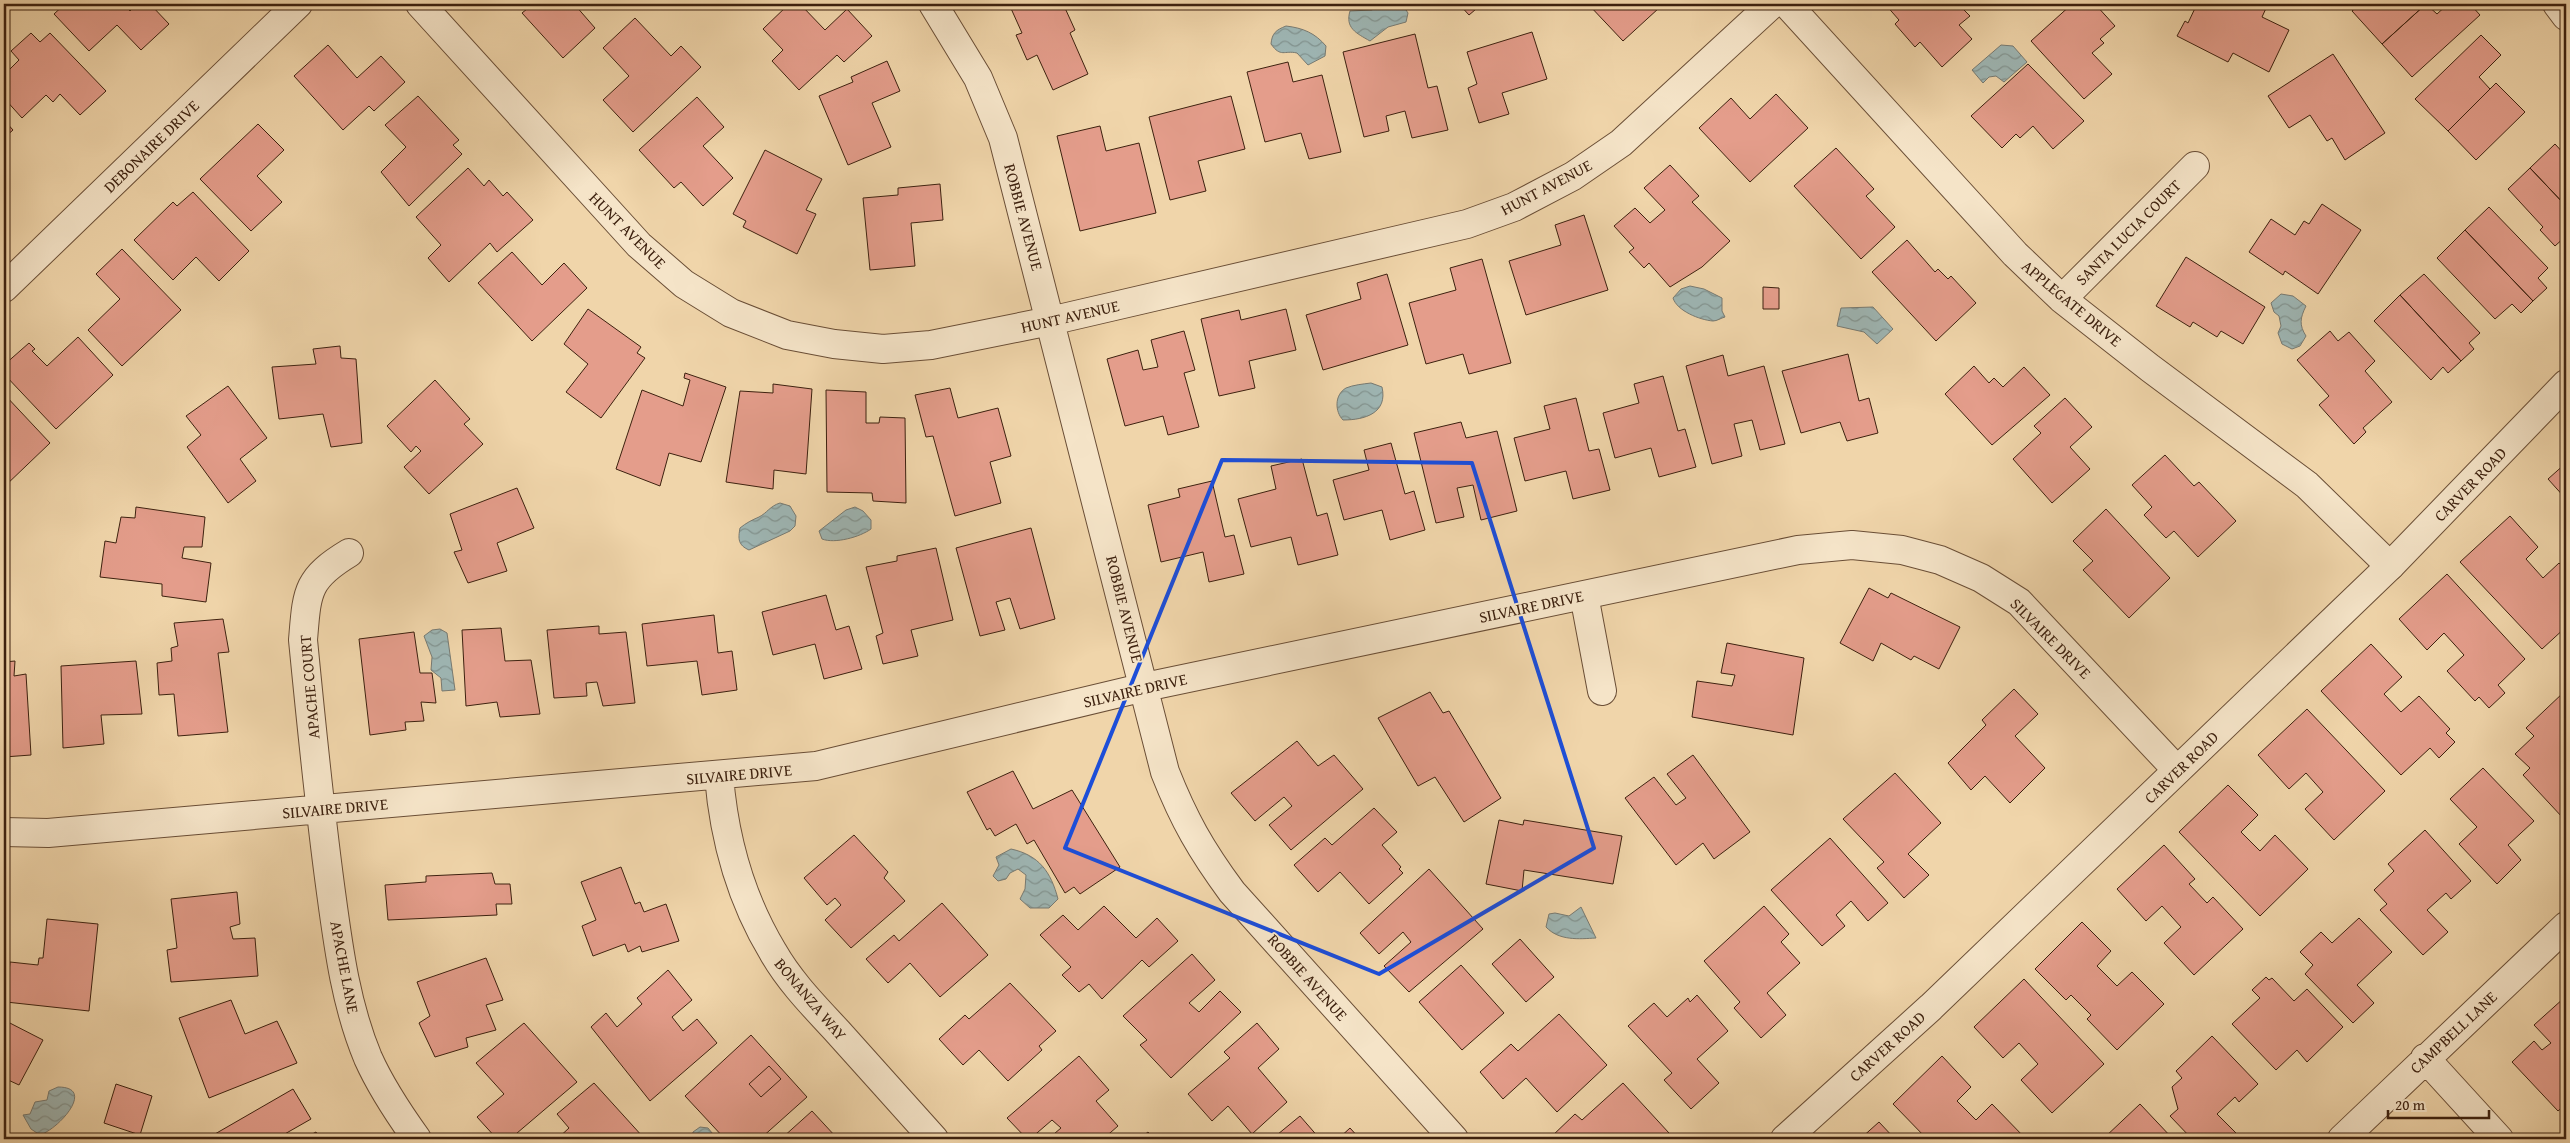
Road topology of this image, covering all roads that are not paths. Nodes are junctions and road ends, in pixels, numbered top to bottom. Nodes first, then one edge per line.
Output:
1 (298, 4) edge
2 (420, 4) edge
3 (933, 4) edge
4 (1772, 4) edge
5 (1787, 4) edge
6 (2557, 4) edge
7 (2566, 16) edge
8 (2194, 166) dead end
9 (4, 288) edge
10 (2062, 299) junction
11 (1050, 321) junction
12 (2566, 384) edge
13 (349, 553) dead end
14 (2390, 566) junction
15 (1584, 595) junction
16 (1145, 687) junction
17 (1602, 691) dead end
18 (2177, 770) junction
19 (719, 776) junction
20 (320, 810) junction
21 (4, 832) edge
22 (2566, 926) edge
23 (2425, 1058) junction
24 (418, 1139) edge
25 (934, 1139) edge
26 (1454, 1139) edge
27 (1786, 1139) edge
28 (2342, 1139) edge
29 (2499, 1139) edge

1 - 9 street, DEBONAIRE DRIVE
2 - 11 street, HUNT AVENUE
3 - 11 street, ROBBIE AVENUE
4 - 11 street, HUNT AVENUE
5 - 10 street, APPLEGATE DRIVE
6 - 7 street
8 - 10 street, SANTA LUCIA COURT
10 - 14 street, APPLEGATE DRIVE
11 - 16 street, ROBBIE AVENUE
12 - 14 street, CARVER ROAD
13 - 20 street, APACHE COURT
14 - 18 street, CARVER ROAD
15 - 16 street, SILVAIRE DRIVE
15 - 17 street
15 - 18 street, SILVAIRE DRIVE
16 - 19 street, SILVAIRE DRIVE
16 - 26 street, ROBBIE AVENUE
18 - 27 street, CARVER ROAD
19 - 20 street, SILVAIRE DRIVE
19 - 25 street, BONANZA WAY
20 - 21 street, SILVAIRE DRIVE
20 - 24 street, APACHE LANE
22 - 23 street, CAMPBELL LANE
23 - 28 street, CAMPBELL LANE
23 - 29 street

